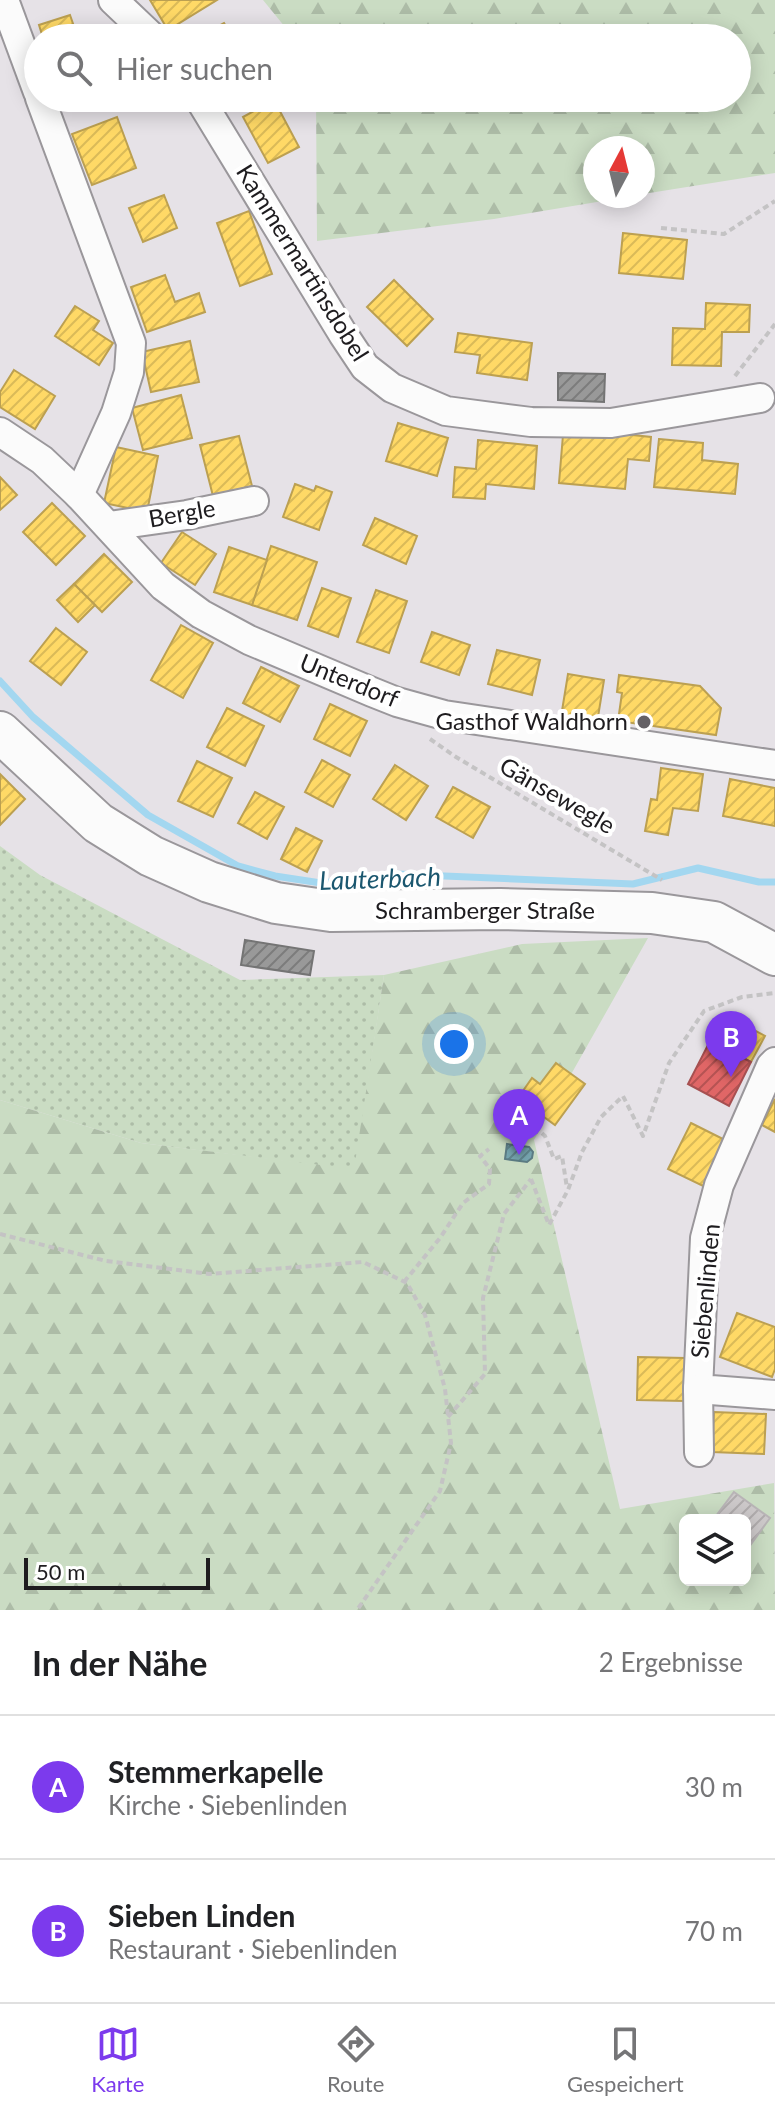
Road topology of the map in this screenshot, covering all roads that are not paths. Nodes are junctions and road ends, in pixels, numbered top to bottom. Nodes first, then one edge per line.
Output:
1 (4, 0) edge
2 (113, 0) edge
3 (138, 24) edge
4 (24, 54) edge
5 (45, 112) edge
6 (208, 112) edge
7 (760, 398) dead end
8 (0, 432) edge
9 (79, 495) junction
10 (254, 501) dead end
11 (109, 526) junction
12 (0, 732) edge
13 (775, 765) edge
14 (775, 955) edge
15 (775, 1062) edge
16 (698, 1389) junction
17 (775, 1395) edge
18 (699, 1452) dead end

1 - 4 street
2 - 3 street
5 - 9 street
6 - 7 street, Kammermartinsdobel
8 - 9 street, Unterdorf
9 - 11 street, Unterdorf
10 - 11 street, Bergle
11 - 13 street, Unterdorf
12 - 14 main road, Schramberger Straße
15 - 16 street, Siebenlinden
16 - 17 street, Siebenlinden
16 - 18 street, Siebenlinden

